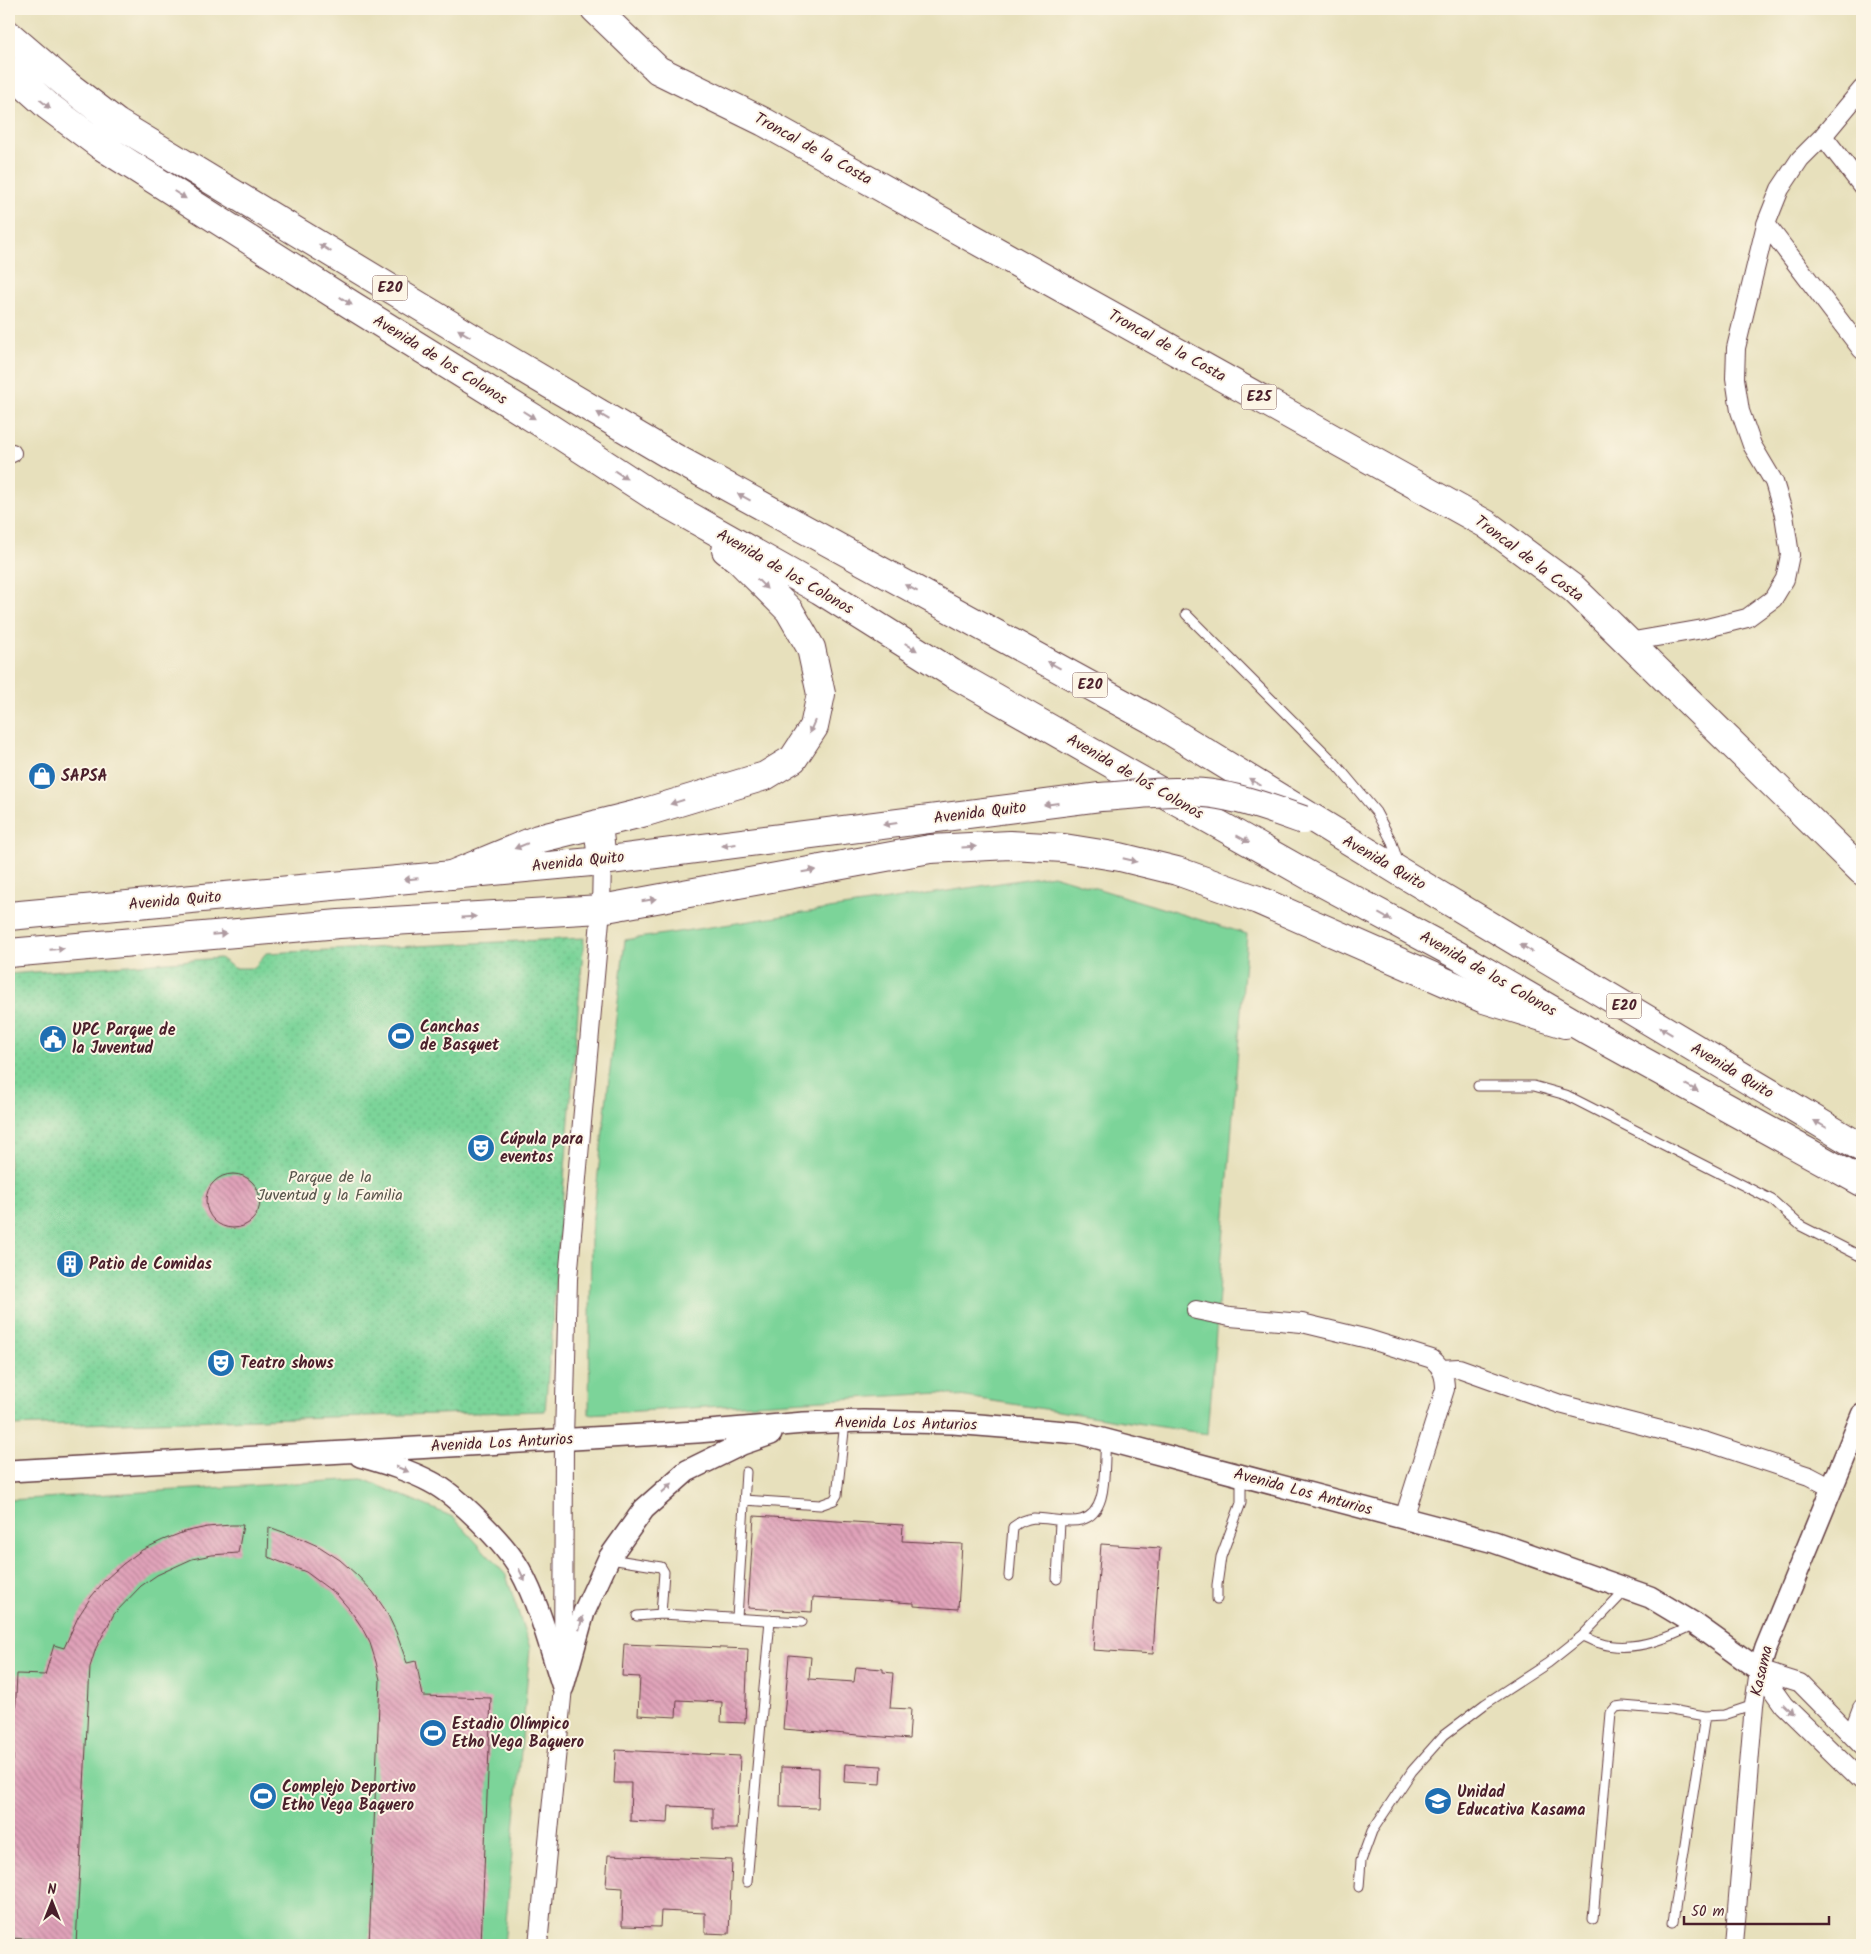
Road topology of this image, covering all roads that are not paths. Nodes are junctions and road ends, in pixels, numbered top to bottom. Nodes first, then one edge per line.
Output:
1 (595, 9) edge
2 (9, 35) edge
3 (9, 72) edge
4 (1862, 88) edge
5 (1823, 136) junction
6 (1862, 186) edge
7 (1766, 224) junction
8 (1862, 350) edge
9 (657, 498) junction
10 (1186, 614) dead end
11 (1628, 642) junction
12 (598, 824) junction
13 (602, 861) junction
14 (1394, 868) junction
15 (1862, 871) edge
16 (451, 875) junction
17 (601, 909) junction
18 (9, 916) edge
19 (9, 953) edge
20 (1588, 1031) junction
21 (1478, 1086) dead end
22 (1862, 1148) edge
23 (1862, 1182) edge
24 (1862, 1257) edge
25 (1196, 1310) dead end
26 (1441, 1369) junction
27 (1862, 1415) edge
28 (845, 1422) junction
29 (804, 1423) junction
30 (564, 1439) junction
31 (1106, 1440) junction
32 (339, 1451) junction
33 (9, 1471) edge
34 (746, 1472) dead end
35 (1241, 1476) junction
36 (1832, 1488) junction
37 (744, 1500) junction
38 (1404, 1518) junction
39 (1060, 1522) junction
40 (610, 1558) junction
41 (1009, 1576) dead end
42 (1056, 1579) dead end
43 (1627, 1589) junction
44 (1216, 1599) dead end
45 (660, 1614) junction
46 (637, 1616) dead end
47 (736, 1618) junction
48 (770, 1620) junction
49 (802, 1622) dead end
50 (1695, 1624) junction
51 (1582, 1636) junction
52 (1759, 1670) junction
53 (563, 1687) junction
54 (1754, 1705) junction
55 (1862, 1708) edge
56 (1705, 1716) junction
57 (1857, 1740) edge
58 (1862, 1780) edge
59 (747, 1882) dead end
60 (1359, 1887) dead end
61 (1593, 1919) dead end
62 (1673, 1922) dead end
63 (538, 1945) edge
64 (1734, 1945) edge

1 - 11 main road, Troncal de la Costa / E25
14 -> 2 main road, E20
3 -> 9 main road, Avenida de los Colonos / E20
4 - 5 street
5 - 6 street
5 - 7 street
7 - 8 street
7 - 11 street
9 -> 12 main road
9 -> 20 main road, Avenida de los Colonos / E20
10 - 14 lane
11 - 15 main road, Troncal de la Costa / E25
12 - 13 main road
12 -> 16 main road
14 -> 13 main road, Avenida Quito, bridge
13 - 16 main road, Avenida Quito
13 - 17 street
22 -> 14 main road, Avenida Quito / E20
16 -> 18 main road, Avenida Quito
19 -> 17 main road, Avenida Quito
17 -> 20 main road, Avenida Quito
17 - 30 street
20 -> 23 main road, Avenida Quito / E20
21 - 24 lane
25 - 26 street
26 - 36 street
26 - 38 street
27 - 36 street, Kasama
28 - 29 street, Avenida Los Anturios
28 - 31 street, Avenida Los Anturios
28 - 37 lane
29 - 30 street, Avenida Los Anturios
40 -> 29 street
30 - 32 street, Avenida Los Anturios
30 - 53 street
31 - 35 street, Avenida Los Anturios
31 - 39 lane
32 - 33 street, Avenida Los Anturios
32 -> 53 street
34 - 37 lane
35 - 38 street, Avenida Los Anturios
35 - 44 lane
36 - 52 street, Kasama
37 - 47 lane
38 - 43 street, Avenida Los Anturios
39 - 41 lane
39 - 42 lane
40 - 45 lane
53 -> 40 street
43 - 50 street, Avenida Los Anturios
43 - 51 lane
45 - 46 lane
45 - 47 lane
47 - 48 lane
48 - 49 lane
48 - 59 lane
50 - 51 lane
50 - 52 street, Avenida Los Anturios
51 - 60 lane
52 - 54 street, Kasama
52 - 57 street, Avenida Los Anturios
52 -> 58 street, Avenida Los Anturios
53 - 63 street
54 - 56 lane
54 - 64 street, Kasama
55 - 57 street
56 - 61 lane
56 - 62 lane

